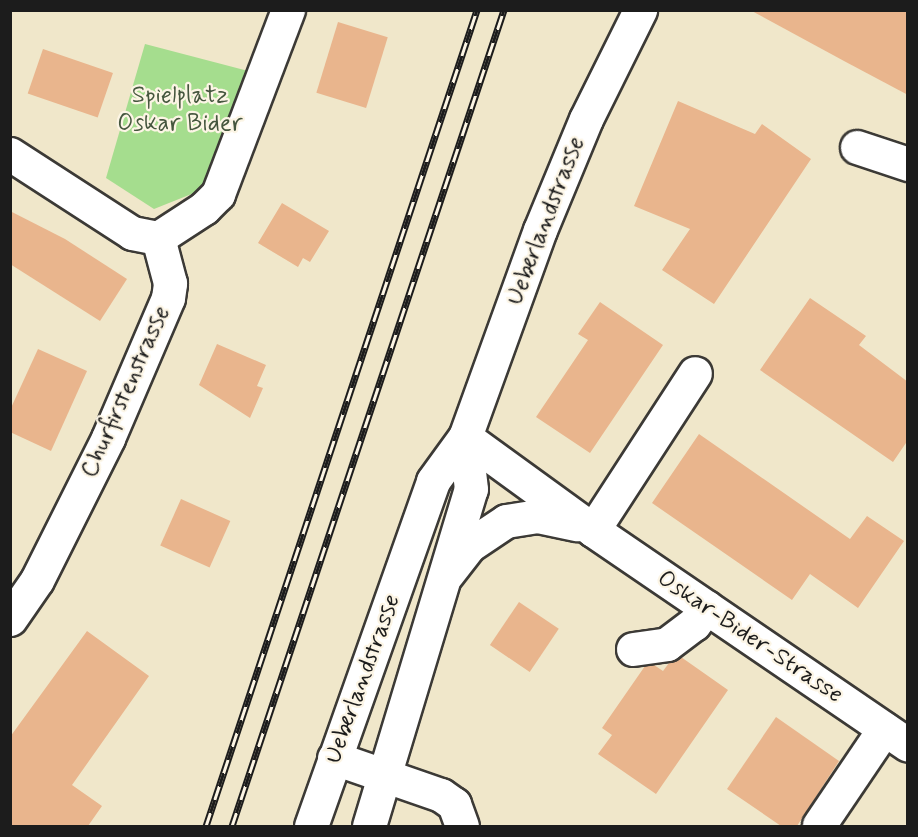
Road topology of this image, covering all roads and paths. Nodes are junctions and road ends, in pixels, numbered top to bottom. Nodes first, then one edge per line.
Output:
1 (288, 10) edge
2 (640, 10) edge
3 (857, 147) dead end
4 (10, 154) edge
5 (908, 164) edge
6 (158, 238) junction
7 (695, 373) dead end
8 (465, 437) junction
9 (592, 530) junction
10 (447, 574) junction
11 (707, 607) junction
12 (10, 619) edge
13 (633, 650) dead end
14 (896, 737) edge
15 (334, 758) junction
16 (386, 774) junction
17 (819, 825) dead end
18 (311, 826) edge
19 (369, 826) edge
20 (462, 826) edge

1 - 6 street
2 - 8 street, Ueberlandstrasse
3 - 5 street
4 - 6 street
6 - 12 street, Churfirstenstrasse
7 - 9 street
8 - 9 street, Oskar-Bider-Strasse
8 - 10 street, Ueberlandstrasse
8 - 15 street, Ueberlandstrasse
9 - 10 street, Oskar-Bider-Strasse
9 - 11 street, Oskar-Bider-Strasse
10 - 16 street, Ueberlandstrasse
11 - 13 street
11 - 14 street, Oskar-Bider-Strasse
14 - 17 street
15 - 16 street
15 - 18 street, Ueberlandstrasse
16 - 19 street, Ueberlandstrasse
16 - 20 street

